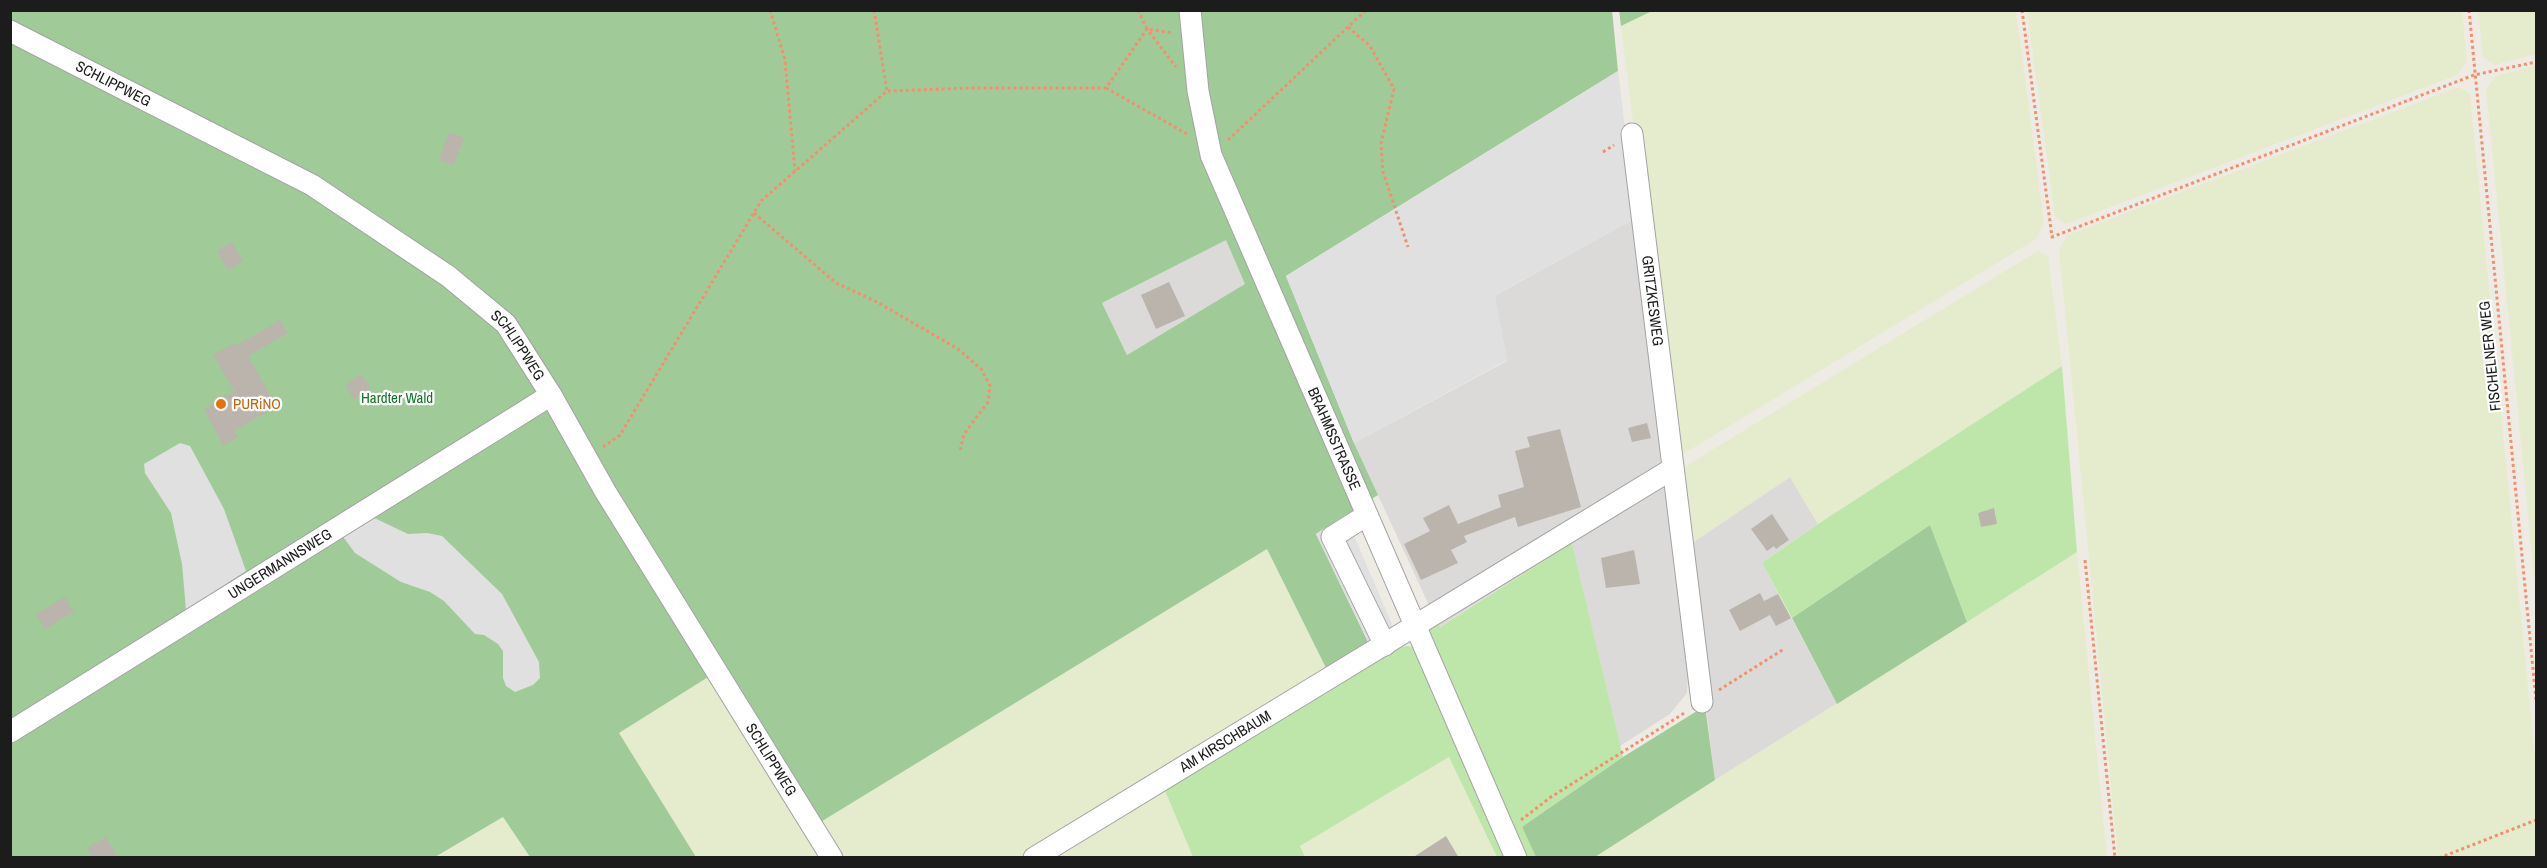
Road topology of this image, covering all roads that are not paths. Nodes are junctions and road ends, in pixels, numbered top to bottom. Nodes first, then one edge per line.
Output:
1 (1190, 10) edge
2 (10, 31) edge
3 (1632, 134) dead end
4 (550, 395) junction
5 (1672, 469) junction
6 (1367, 515) junction
7 (1416, 626) junction
8 (1385, 645) junction
9 (1702, 702) road end
10 (10, 732) edge
11 (832, 858) edge
12 (1034, 858) edge
13 (1516, 858) edge

1 - 6 street, BRAHMSSTRASSE
2 - 4 street, SCHLIPPWEG
3 - 5 street, GRITZKESWEG
4 - 10 street, UNGERMANNSWEG
4 - 11 street, SCHLIPPWEG
5 - 7 street
5 - 9 street, GRITZKESWEG
6 - 7 street, BRAHMSSTRASSE
6 - 8 street
7 - 8 street, AM KIRSCHBAUM
7 - 13 street, BRAHMSSTRASSE
8 - 12 street, AM KIRSCHBAUM

